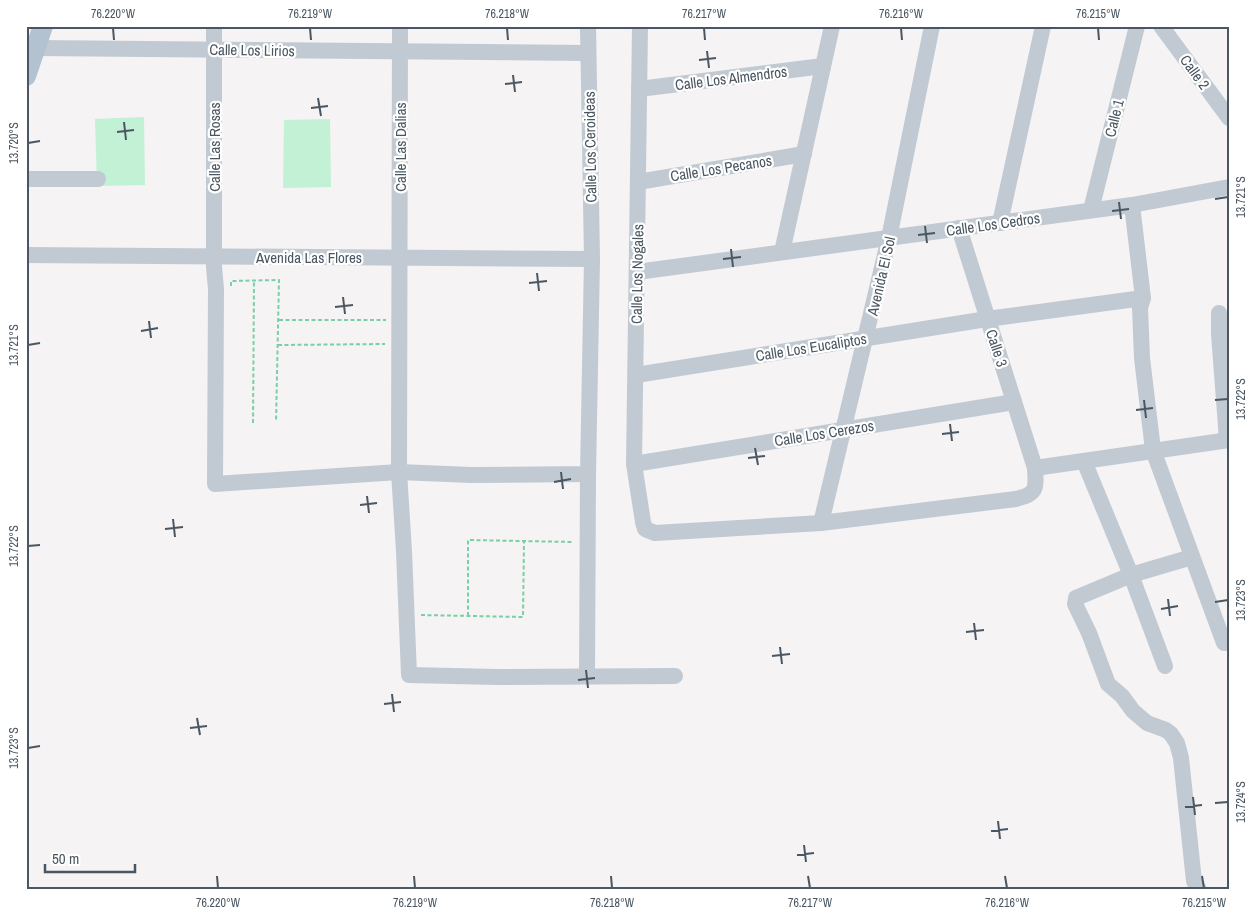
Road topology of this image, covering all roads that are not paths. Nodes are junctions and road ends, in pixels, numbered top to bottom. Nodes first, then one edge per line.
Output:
1 (43, 26) edge
2 (214, 26) edge
3 (400, 26) edge
4 (588, 26) edge
5 (640, 26) edge
6 (832, 26) edge
7 (932, 26) edge
8 (1043, 26) edge
9 (1137, 26) edge
10 (1161, 26) edge
11 (36, 48) junction
12 (214, 50) junction
13 (400, 51) junction
14 (588, 53) junction
15 (823, 66) junction
16 (26, 76) edge
17 (639, 89) junction
18 (1229, 118) edge
19 (804, 154) junction
20 (26, 179) edge
21 (98, 179) dead end
22 (638, 182) junction
23 (1229, 186) edge
24 (1132, 205) junction
25 (1092, 210) junction
26 (1000, 223) junction
27 (959, 228) junction
28 (890, 238) junction
29 (782, 252) junction
30 (26, 255) edge
31 (214, 262) junction
32 (400, 263) junction
33 (592, 264) junction
34 (26, 266) edge
35 (637, 272) junction
36 (1143, 298) junction
37 (1219, 313) dead end
38 (987, 319) junction
39 (866, 338) junction
40 (636, 375) junction
41 (1014, 402) junction
42 (844, 430) junction
43 (1228, 440) edge
44 (1153, 450) junction
45 (1084, 460) junction
46 (634, 464) junction
47 (1035, 468) junction
48 (399, 472) junction
49 (588, 474) junction
50 (821, 523) junction
51 (1192, 557) junction
52 (1131, 575) junction
53 (1224, 643) dead end
54 (1164, 666) dead end
55 (586, 676) junction
56 (674, 676) dead end
57 (1199, 890) edge

1 - 11 main road
2 - 12 street, Calle Las Rosas
3 - 13 street, Calle Las Dalias
4 - 14 street, Calle Los Ceroideas
5 - 17 street, Calle Los Nogales
6 - 15 street
7 - 28 street, Avenida El Sol
8 - 26 street
9 - 25 street, Calle 1
10 - 18 street, Calle 2
11 - 12 street, Calle Los Lirios
11 - 16 main road
12 - 13 street, Calle Los Lirios
12 - 31 street, Calle Las Rosas
13 - 14 street, Calle Los Lirios
13 - 32 street, Calle Las Dalias
14 - 33 street, Calle Los Ceroideas
15 - 17 street, Calle Los Almendros
15 - 19 street
17 - 22 street, Calle Los Nogales
19 - 22 street, Calle Los Pecanos
19 - 29 street
20 - 21 street
22 - 35 street, Calle Los Nogales
23 - 24 street, Calle Los Cedros
24 - 25 street, Calle Los Cedros
24 - 36 street
25 - 26 street, Calle Los Cedros
26 - 27 street, Calle Los Cedros
27 - 28 street, Calle Los Cedros
27 - 38 street, Calle 3
28 - 29 street, Calle Los Cedros
28 - 39 street, Avenida El Sol
29 - 35 street, Calle Los Cedros
30 - 31 street, Avenida Las Flores
31 - 32 street, Avenida Las Flores
31 - 34 street, Avenida Las Flores
31 - 48 street, Calle Las Rosas
32 - 33 street, Avenida Las Flores
32 - 48 street, Calle Las Dalias
33 - 49 street, Calle Los Ceroideas
35 - 40 street, Calle Los Nogales
36 - 38 street, Calle Los Eucaliptos
36 - 44 street
37 - 43 street
38 - 39 street, Calle Los Eucaliptos
38 - 41 street, Calle 3
39 - 40 street, Calle Los Eucaliptos
39 - 42 street, Avenida El Sol
40 - 46 street, Calle Los Nogales
41 - 42 street, Calle Los Cerezos
41 - 47 street, Calle 3
42 - 46 street, Calle Los Cerezos
42 - 50 street, Avenida El Sol
43 - 44 street
44 - 45 street
44 - 51 street
45 - 47 street
45 - 52 street
46 - 50 street, Calle Los Nogales
47 - 50 street
48 - 49 street
48 - 55 street, Calle Las Dalias
49 - 55 street, Calle Los Ceroideas
51 - 52 street
51 - 53 street
52 - 54 street
52 - 57 street
55 - 56 street

